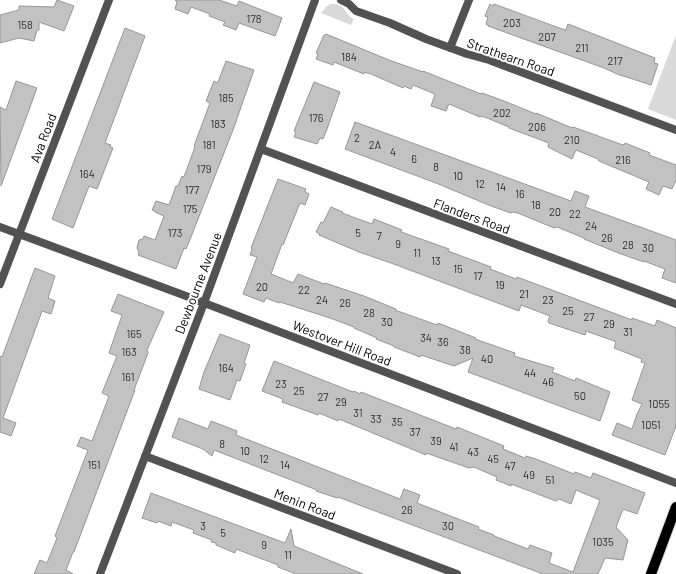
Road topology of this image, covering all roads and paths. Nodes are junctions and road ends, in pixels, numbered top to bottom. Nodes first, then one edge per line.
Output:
1 (109, 0) edge
2 (315, 0) edge
3 (341, 0) edge
4 (469, 0) edge
5 (450, 48) junction
6 (676, 130) edge
7 (260, 149) junction
8 (0, 227) edge
9 (19, 234) junction
10 (0, 284) edge
11 (204, 303) junction
12 (676, 304) edge
13 (146, 456) junction
14 (676, 483) edge
15 (676, 507) edge
16 (100, 574) edge
17 (457, 574) edge
18 (651, 574) edge

1 - 9 street, Ava Road
2 - 7 street, Dewbourne Avenue
3 - 5 street, Strathearn Road
4 - 5 street
5 - 6 street, Strathearn Road
7 - 11 street, Dewbourne Avenue
7 - 12 street, Flanders Road
8 - 9 street, Westover Hill Road
9 - 10 street, Ava Road
9 - 11 street, Westover Hill Road
11 - 13 street, Dewbourne Avenue
11 - 14 street, Westover Hill Road
13 - 16 street, Dewbourne Avenue
13 - 17 street, Menin Road
15 - 18 main road

